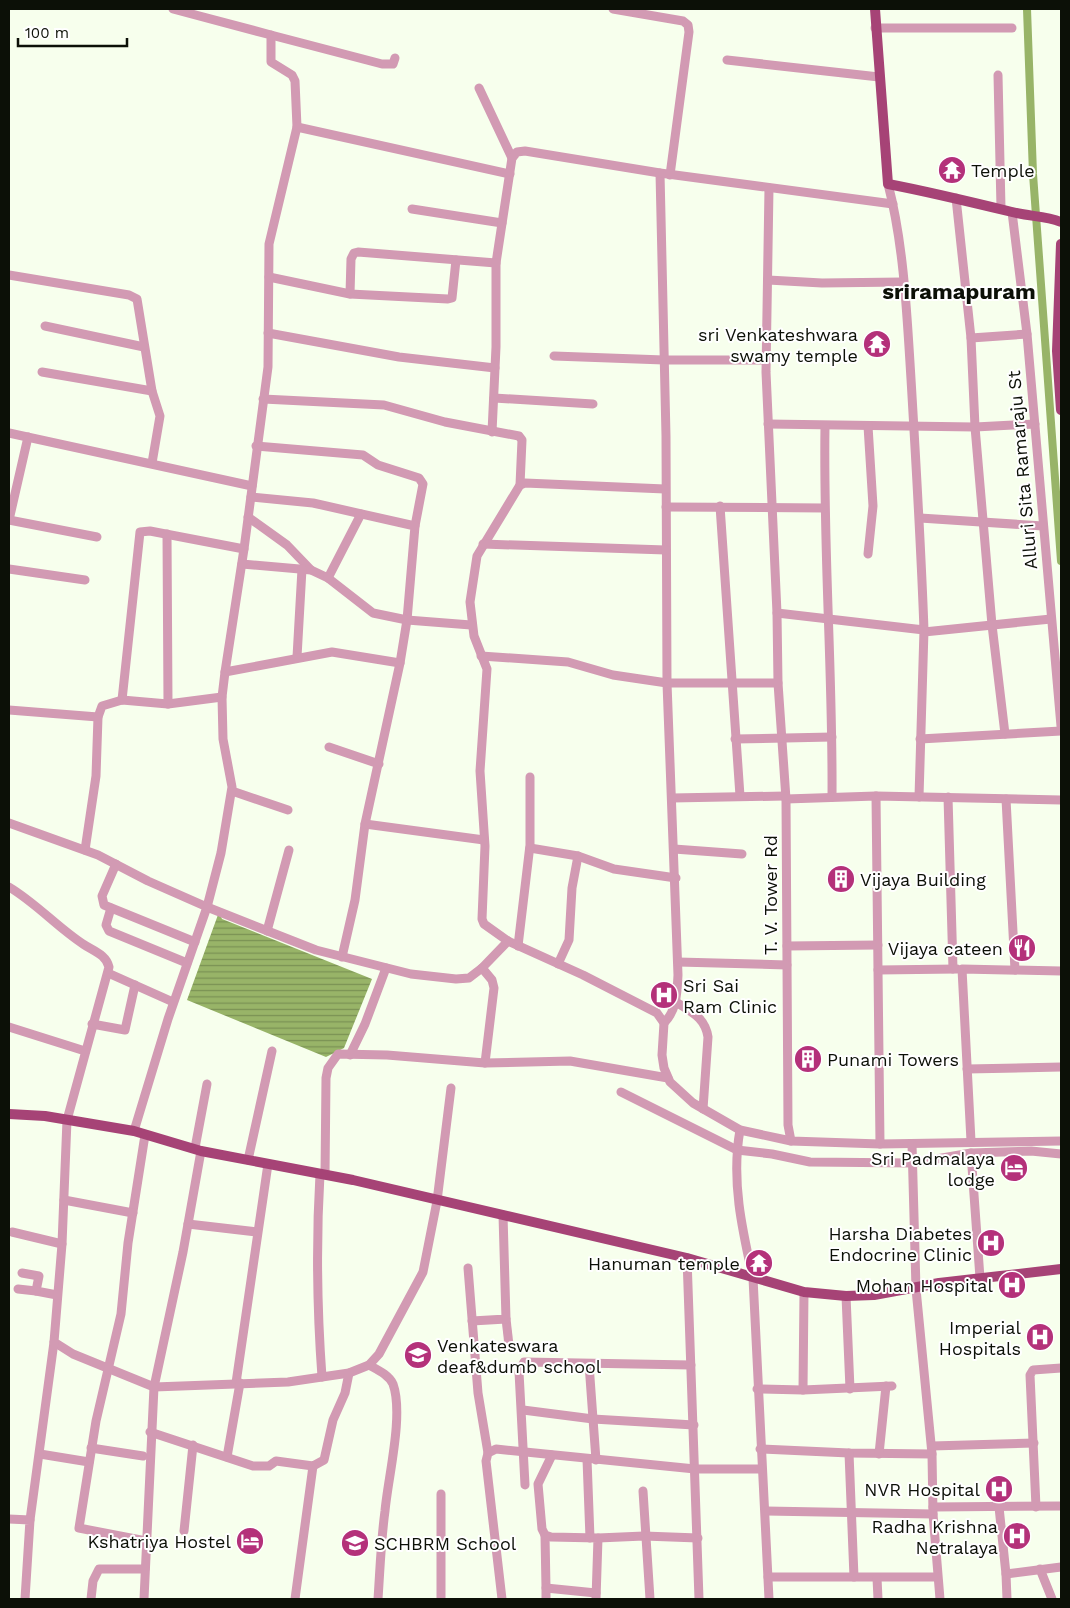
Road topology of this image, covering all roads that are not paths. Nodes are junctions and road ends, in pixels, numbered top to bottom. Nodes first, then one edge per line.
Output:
1 (173, 9) edge
2 (616, 9) edge
3 (874, 9) edge
4 (875, 28) junction
5 (1012, 28) dead end
6 (271, 35) junction
7 (395, 58) dead end
8 (727, 60) dead end
9 (998, 75) dead end
10 (879, 77) junction
11 (479, 88) dead end
12 (297, 127) junction
13 (512, 158) junction
14 (660, 173) junction
15 (510, 174) junction
16 (670, 174) junction
17 (887, 177) junction
18 (769, 188) junction
19 (956, 198) junction
20 (893, 204) junction
21 (1001, 208) junction
22 (412, 209) dead end
23 (1016, 213) junction
24 (1061, 222) edge
25 (502, 223) junction
26 (1061, 244) edge
27 (456, 260) junction
28 (496, 263) junction
29 (9, 275) edge
30 (269, 277) junction
31 (768, 280) junction
32 (902, 282) junction
33 (350, 294) junction
34 (45, 326) dead end
35 (268, 333) junction
36 (1028, 334) junction
37 (971, 338) junction
38 (144, 347) junction
39 (554, 356) dead end
40 (664, 360) junction
41 (766, 360) junction
42 (1060, 365) edge
43 (495, 368) junction
44 (42, 372) dead end
45 (152, 391) junction
46 (494, 398) junction
47 (263, 399) junction
48 (593, 404) dead end
49 (1061, 410) edge
50 (768, 424) junction
51 (1034, 424) junction
52 (825, 426) junction
53 (868, 426) junction
54 (914, 426) junction
55 (976, 427) junction
56 (9, 432) edge
57 (492, 432) junction
58 (28, 437) junction
59 (256, 446) junction
60 (152, 463) junction
61 (520, 485) junction
62 (252, 486) junction
63 (665, 489) junction
64 (251, 497) junction
65 (720, 506) junction
66 (772, 506) junction
67 (666, 507) junction
68 (824, 508) junction
69 (361, 514) junction
70 (248, 517) junction
71 (920, 518) junction
72 (9, 520) edge
73 (985, 522) junction
74 (414, 526) junction
75 (1043, 526) junction
76 (167, 534) junction
77 (97, 537) dead end
78 (483, 544) junction
79 (244, 549) junction
80 (666, 550) junction
81 (868, 554) dead end
82 (242, 564) junction
83 (9, 569) edge
84 (306, 569) junction
85 (328, 578) junction
86 (85, 580) dead end
87 (778, 613) junction
88 (827, 618) junction
89 (407, 620) junction
90 (1051, 620) junction
91 (471, 625) junction
92 (992, 625) junction
93 (924, 631) junction
94 (482, 656) junction
95 (297, 657) junction
96 (400, 663) junction
97 (225, 672) junction
98 (667, 683) junction
99 (731, 683) junction
100 (778, 683) junction
101 (222, 697) junction
102 (122, 700) junction
103 (168, 704) junction
104 (9, 710) edge
105 (98, 717) junction
106 (1061, 726) edge
107 (1061, 731) edge
108 (1005, 734) junction
109 (782, 737) junction
110 (832, 737) junction
111 (735, 739) junction
112 (920, 739) junction
113 (329, 746) dead end
114 (379, 764) junction
115 (530, 777) dead end
116 (232, 791) junction
117 (740, 796) junction
118 (876, 796) junction
119 (918, 797) junction
120 (948, 797) junction
121 (672, 798) junction
122 (785, 798) junction
123 (832, 798) junction
124 (1006, 799) junction
125 (1061, 800) edge
126 (288, 810) dead end
127 (9, 823) edge
128 (365, 824) junction
129 (484, 840) junction
130 (530, 848) junction
131 (674, 849) junction
132 (84, 850) junction
133 (289, 850) dead end
134 (742, 854) dead end
135 (578, 856) junction
136 (116, 864) junction
137 (676, 878) junction
138 (9, 887) edge
139 (207, 907) junction
140 (111, 908) junction
141 (267, 931) junction
142 (508, 941) junction
143 (195, 942) junction
144 (878, 945) junction
145 (518, 946) junction
146 (787, 946) junction
147 (342, 957) junction
148 (678, 962) junction
149 (187, 963) junction
150 (558, 964) junction
151 (787, 965) junction
152 (386, 968) junction
153 (482, 968) junction
154 (958, 969) junction
155 (878, 970) junction
156 (1015, 970) junction
157 (1061, 970) edge
158 (108, 972) junction
159 (135, 985) junction
160 (173, 1002) junction
161 (676, 1002) junction
162 (664, 1023) junction
163 (92, 1024) junction
164 (9, 1027) edge
165 (84, 1051) junction
166 (272, 1051) dead end
167 (350, 1054) junction
168 (485, 1063) junction
169 (1061, 1067) edge
170 (967, 1069) junction
171 (668, 1078) junction
172 (207, 1084) dead end
173 (450, 1088) dead end
174 (621, 1092) dead end
175 (703, 1109) junction
176 (9, 1114) edge
177 (68, 1120) junction
178 (740, 1130) junction
179 (134, 1132) junction
180 (145, 1136) junction
181 (791, 1141) junction
182 (971, 1141) junction
183 (1061, 1141) edge
184 (880, 1144) junction
185 (912, 1144) junction
186 (198, 1150) junction
187 (737, 1150) junction
188 (971, 1153) junction
189 (1061, 1154) edge
190 (248, 1160) junction
191 (913, 1163) junction
192 (268, 1164) junction
193 (323, 1174) junction
194 (64, 1200) junction
195 (437, 1201) junction
196 (133, 1213) junction
197 (503, 1215) junction
198 (188, 1224) junction
199 (12, 1232) dead end
200 (257, 1232) junction
201 (62, 1244) junction
202 (688, 1258) junction
203 (468, 1268) dead end
204 (1061, 1269) edge
205 (22, 1273) dead end
206 (753, 1278) junction
207 (980, 1278) junction
208 (18, 1289) dead end
209 (916, 1289) junction
210 (36, 1291) junction
211 (804, 1292) junction
212 (57, 1295) junction
213 (846, 1296) junction
214 (506, 1319) junction
215 (472, 1321) junction
216 (54, 1342) junction
217 (509, 1345) dead end
218 (589, 1364) junction
219 (370, 1365) junction
220 (692, 1365) junction
221 (108, 1368) junction
222 (1061, 1368) edge
223 (349, 1373) junction
224 (322, 1377) junction
225 (238, 1383) junction
226 (154, 1388) junction
227 (850, 1388) junction
228 (757, 1390) junction
229 (803, 1390) junction
230 (523, 1410) junction
231 (593, 1419) junction
232 (694, 1425) junction
233 (150, 1432) junction
234 (1034, 1443) junction
235 (193, 1445) junction
236 (91, 1448) junction
237 (760, 1448) junction
238 (932, 1450) junction
239 (524, 1452) junction
240 (488, 1453) junction
241 (40, 1454) junction
242 (849, 1454) junction
243 (879, 1454) junction
244 (552, 1455) junction
245 (143, 1456) dead end
246 (227, 1457) junction
247 (586, 1459) junction
248 (596, 1460) junction
249 (89, 1462) junction
250 (313, 1466) junction
251 (695, 1468) junction
252 (761, 1469) junction
253 (525, 1485) dead end
254 (643, 1491) dead end
255 (441, 1494) dead end
256 (1061, 1506) edge
257 (999, 1507) junction
258 (1036, 1507) junction
259 (766, 1511) junction
260 (933, 1511) junction
261 (852, 1514) junction
262 (9, 1519) edge
263 (30, 1520) junction
264 (184, 1531) dead end
265 (545, 1536) junction
266 (644, 1536) junction
267 (594, 1538) junction
268 (698, 1538) junction
269 (146, 1541) junction
270 (1061, 1568) edge
271 (145, 1569) junction
272 (1040, 1569) junction
273 (1006, 1574) junction
274 (854, 1577) junction
275 (937, 1577) junction
276 (768, 1578) junction
277 (877, 1578) junction
278 (546, 1588) junction
279 (596, 1596) edge
280 (25, 1599) edge
281 (91, 1599) edge
282 (144, 1599) edge
283 (295, 1599) edge
284 (378, 1599) edge
285 (441, 1599) edge
286 (502, 1599) edge
287 (546, 1599) edge
288 (650, 1599) edge
289 (699, 1599) edge
290 (769, 1599) edge
291 (878, 1599) edge
292 (940, 1599) edge
293 (1007, 1599) edge
294 (1052, 1599) edge

1 - 6 street
2 - 16 street
3 - 4 main road
4 - 5 street
4 - 10 main road
6 - 7 street
6 - 12 street
8 - 10 street
9 - 21 street
10 - 17 main road
11 - 13 street
12 - 15 street
12 - 30 street
13 - 14 street
13 - 15 street
14 - 16 street
14 - 40 street
15 - 25 street
16 - 18 street
17 - 19 main road
17 - 20 street
18 - 20 street
18 - 31 street, T. V. Tower Rd
19 - 21 main road
19 - 37 street
20 - 32 street
21 - 23 main road
22 - 25 street
23 - 24 main road
23 - 36 street, Alluri Sita Ramaraju St
25 - 28 street
26 - 42 main road
27 - 28 street
27 - 33 street
27 - 33 street
28 - 43 street
29 - 38 street
30 - 33 street
30 - 35 street
31 - 32 street
31 - 41 street, T. V. Tower Rd
32 - 54 street
34 - 38 street
35 - 43 street
35 - 47 street
36 - 37 street
36 - 51 street, Alluri Sita Ramaraju St
37 - 55 street
38 - 45 street
39 - 40 street
40 - 41 street
40 - 63 street
41 - 50 street, T. V. Tower Rd
42 - 49 main road
43 - 46 street
44 - 45 street
45 - 60 street
46 - 48 street
46 - 57 street
47 - 57 street
47 - 59 street
50 - 52 street
50 - 66 street, T. V. Tower Rd
51 - 55 street
51 - 75 street, Alluri Sita Ramaraju St
52 - 53 street
52 - 68 street
53 - 54 street
53 - 81 street
54 - 55 street
54 - 71 street
55 - 73 street
56 - 58 street
57 - 61 street
58 - 60 street
58 - 72 street
59 - 62 street
59 - 74 street
60 - 62 street
61 - 63 street
61 - 78 street
62 - 64 street
63 - 67 street
64 - 69 street
64 - 70 street
65 - 66 street
65 - 67 street
65 - 99 street
66 - 68 street
66 - 87 street, T. V. Tower Rd
67 - 80 street
68 - 88 street
69 - 74 street
69 - 85 street
70 - 79 street
70 - 84 street
71 - 73 street
71 - 93 street
72 - 77 street
73 - 75 street
73 - 92 street
74 - 89 street
75 - 90 street, Alluri Sita Ramaraju St
76 - 79 street
76 - 102 street
76 - 103 street
78 - 80 street
78 - 91 street
79 - 82 street
80 - 98 street
82 - 84 street
82 - 97 street
83 - 86 street
84 - 85 street
84 - 95 street
85 - 89 street
87 - 88 street
87 - 100 street, T. V. Tower Rd
88 - 93 street
88 - 110 street
89 - 91 street
89 - 96 street
90 - 92 street
90 - 106 street, Alluri Sita Ramaraju St
91 - 94 street
92 - 93 street
92 - 108 street
93 - 112 street
94 - 98 street
94 - 129 street
95 - 96 street
95 - 97 street
96 - 114 street
97 - 101 street
98 - 99 street
98 - 121 street
99 - 100 street
99 - 111 street
100 - 109 street, T. V. Tower Rd
101 - 103 street
101 - 116 street
102 - 103 street
102 - 105 street
104 - 105 street
105 - 132 street
107 - 108 street
108 - 112 street
109 - 110 street
109 - 111 street
109 - 122 street, T. V. Tower Rd
110 - 123 street
111 - 117 street
112 - 119 street
113 - 114 street
114 - 128 street
115 - 130 street
116 - 126 street
116 - 139 street
117 - 121 street
117 - 122 street
118 - 119 street
118 - 123 street
118 - 144 street
119 - 120 street
120 - 124 street
120 - 154 street
121 - 131 street
122 - 123 street
122 - 146 street, T. V. Tower Rd
124 - 125 street
124 - 156 street
127 - 132 street
128 - 129 street
128 - 147 street
129 - 142 street
130 - 135 street
130 - 145 street
131 - 134 street
131 - 137 street
132 - 136 street
133 - 141 street
135 - 137 street
135 - 150 street
136 - 139 street
136 - 140 street
137 - 148 street
138 - 158 street
139 - 141 street
139 - 143 street
140 - 143 street
140 - 149 street
141 - 147 street
142 - 145 street
142 - 153 street
143 - 149 street
144 - 146 street
144 - 155 street
145 - 150 street
146 - 151 street, T. V. Tower Rd
147 - 152 street
148 - 151 street
148 - 161 street
149 - 160 street
150 - 162 street
151 - 181 street, T. V. Tower Rd
152 - 153 street
152 - 167 street
153 - 168 street
154 - 155 street
154 - 156 street
154 - 170 street
155 - 184 street
156 - 157 street
158 - 159 street
158 - 163 street
159 - 160 street
159 - 163 street
160 - 179 street
161 - 162 street
161 - 175 street
162 - 171 street
163 - 165 street
164 - 165 street
165 - 177 street
166 - 190 street
167 - 168 street
167 - 193 street
168 - 171 street
169 - 170 street
170 - 182 street
171 - 175 street
172 - 186 street
173 - 195 street
174 - 187 street
175 - 178 street
176 - 177 main road
177 - 179 main road
177 - 194 street
178 - 181 street
178 - 187 street
179 - 180 main road
180 - 186 main road
180 - 196 street
181 - 184 street
182 - 183 street
182 - 185 street
184 - 185 street
185 - 191 street
186 - 190 main road
186 - 198 street
187 - 191 street
187 - 206 street
188 - 189 street
188 - 191 street
188 - 207 street
190 - 192 main road
191 - 209 street
192 - 193 main road
192 - 200 street
193 - 195 main road
193 - 224 street
194 - 196 street
194 - 201 street
195 - 197 main road
195 - 219 street
196 - 221 street
197 - 202 main road
197 - 214 street
198 - 200 street
198 - 226 street
199 - 201 street
200 - 225 street
201 - 212 street
202 - 206 main road
202 - 220 street
203 - 215 street
204 - 207 main road
205 - 210 street
206 - 211 main road
206 - 228 street
207 - 209 main road
208 - 210 street
209 - 213 main road
209 - 238 street
210 - 212 street
211 - 213 main road
211 - 229 street
212 - 216 street
213 - 227 street
214 - 215 street
214 - 217 street
215 - 240 street
216 - 221 street
216 - 241 street
218 - 220 street
218 - 230 street
218 - 231 street
219 - 223 street
219 - 284 street
220 - 232 street
221 - 226 street
221 - 236 street
222 - 234 street
223 - 224 street
223 - 250 street
224 - 225 street
225 - 226 street
225 - 246 street
226 - 233 street
227 - 229 street
227 - 243 street
228 - 229 street
228 - 237 street
230 - 231 street
230 - 239 street
231 - 232 street
231 - 248 street
232 - 251 street
233 - 235 street
233 - 269 street
234 - 238 street
234 - 258 street
235 - 246 street
235 - 264 street
236 - 245 street
236 - 249 street
237 - 242 street
237 - 252 street
238 - 243 street
238 - 260 street
239 - 240 street
239 - 244 street
239 - 253 street
240 - 286 street
241 - 249 street
241 - 263 street
242 - 243 street
242 - 261 street
244 - 247 street
244 - 265 street
246 - 250 street
247 - 248 street
247 - 267 street
248 - 251 street
249 - 269 street
250 - 283 street
251 - 252 street
251 - 268 street
252 - 259 street
254 - 266 street
255 - 285 street
256 - 258 street
257 - 258 street
257 - 260 street
257 - 273 street
259 - 261 street
259 - 276 street
260 - 261 street
260 - 275 street
261 - 274 street
262 - 263 street
263 - 280 street
265 - 267 street
265 - 278 street
266 - 267 street
266 - 268 street
266 - 288 street
267 - 279 street
268 - 289 street
269 - 271 street
270 - 272 street
271 - 281 street
271 - 282 street
272 - 273 street
272 - 294 street
273 - 293 street
274 - 276 street
274 - 277 street
275 - 277 street
275 - 292 street
276 - 290 street
277 - 291 street
278 - 279 street
278 - 287 street

